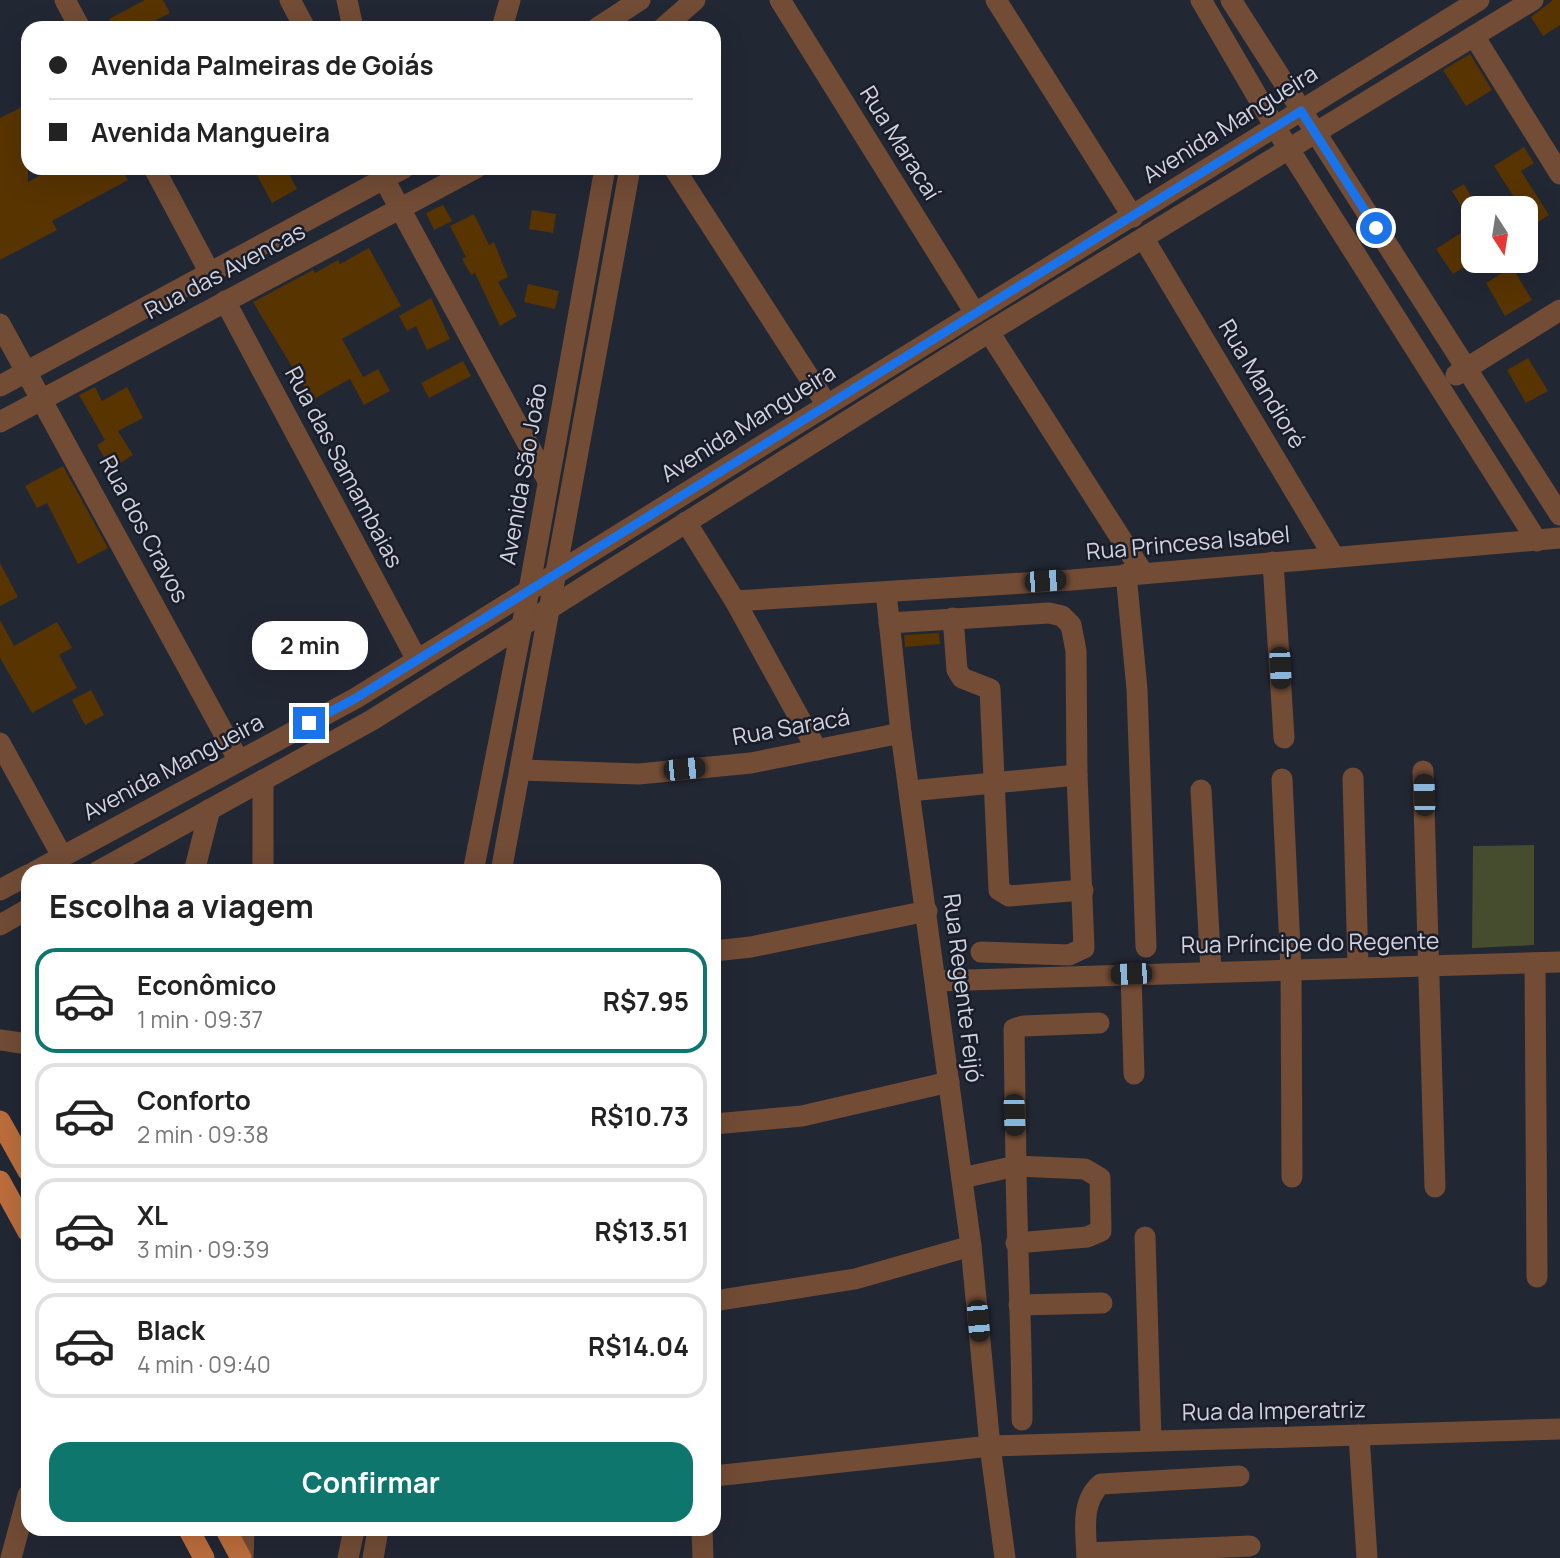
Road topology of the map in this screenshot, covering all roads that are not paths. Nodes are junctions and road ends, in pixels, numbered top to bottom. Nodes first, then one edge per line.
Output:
1 (65, 0) edge
2 (290, 0) edge
3 (347, 0) edge
4 (510, 0) edge
5 (640, 0) edge
6 (695, 0) edge
7 (780, 0) edge
8 (996, 0) edge
9 (1201, 0) edge
10 (1231, 0) edge
11 (1479, 0) edge
12 (1533, 0) edge
13 (1454, 6) edge
14 (76, 21) edge
15 (301, 21) edge
16 (352, 21) edge
17 (504, 21) edge
18 (625, 21) edge
19 (671, 21) edge
20 (1474, 36) junction
21 (1301, 111) junction
22 (1275, 127) junction
23 (1317, 134) junction
24 (1290, 150) junction
25 (1560, 174) edge
26 (158, 175) edge
27 (376, 175) edge
28 (383, 175) edge
29 (463, 175) edge
30 (604, 175) edge
31 (629, 175) edge
32 (679, 175) edge
33 (401, 209) junction
34 (1133, 216) junction
35 (293, 228) junction
36 (1144, 239) junction
37 (304, 259) junction
38 (210, 273) junction
39 (225, 301) junction
40 (1560, 310) edge
41 (975, 313) junction
42 (0, 324) edge
43 (989, 332) junction
44 (1466, 369) junction
45 (28, 371) junction
46 (1440, 385) junction
47 (0, 386) edge
48 (43, 398) junction
49 (827, 405) junction
50 (0, 422) edge
51 (548, 481) junction
52 (1560, 515) edge
53 (686, 522) junction
54 (1560, 538) edge
55 (1537, 541) junction
56 (1334, 557) junction
57 (1273, 562) junction
58 (558, 572) junction
59 (1135, 574) junction
60 (529, 590) junction
61 (886, 592) junction
62 (736, 601) junction
63 (551, 608) junction
64 (953, 618) junction
65 (889, 623) junction
66 (520, 628) junction
67 (416, 658) junction
68 (901, 733) junction
69 (1284, 738) dead end
70 (0, 743) edge
71 (817, 750) junction
72 (239, 761) junction
73 (521, 770) junction
74 (1423, 771) dead end
75 (1077, 775) junction
76 (1353, 778) dead end
77 (1282, 779) dead end
78 (263, 780) junction
79 (997, 782) junction
80 (910, 790) junction
81 (1201, 790) dead end
82 (210, 808) junction
83 (62, 856) junction
84 (48, 864) edge
85 (111, 864) edge
86 (196, 864) edge
87 (263, 864) edge
88 (475, 864) edge
89 (503, 864) edge
90 (21, 879) edge
91 (0, 890) edge
92 (1083, 890) junction
93 (927, 911) junction
94 (21, 913) edge
95 (0, 925) edge
96 (1146, 947) dead end
97 (721, 950) edge
98 (981, 952) dead end
99 (1560, 962) edge
100 (1535, 963) junction
101 (1359, 966) junction
102 (1431, 967) junction
103 (1291, 969) junction
104 (1211, 971) junction
105 (1131, 974) junction
106 (936, 981) junction
107 (1099, 1023) dead end
108 (0, 1040) edge
109 (21, 1043) edge
110 (1134, 1074) dead end
111 (949, 1082) junction
112 (0, 1121) edge
113 (721, 1123) edge
114 (21, 1158) edge
115 (1016, 1166) junction
116 (1292, 1177) dead end
117 (962, 1178) junction
118 (0, 1181) edge
119 (1434, 1187) dead end
120 (21, 1220) edge
121 (1145, 1237) dead end
122 (1016, 1244) junction
123 (971, 1246) junction
124 (1537, 1277) dead end
125 (721, 1300) edge
126 (1102, 1303) dead end
127 (1019, 1305) junction
128 (1022, 1420) dead end
129 (1560, 1429) edge
130 (1359, 1435) junction
131 (1151, 1440) junction
132 (990, 1446) junction
133 (721, 1475) edge
134 (1239, 1476) dead end
135 (21, 1521) edge
136 (191, 1536) edge
137 (229, 1536) edge
138 (244, 1536) edge
139 (353, 1536) edge
140 (377, 1536) edge
141 (702, 1536) edge
142 (1250, 1546) dead end
143 (0, 1551) edge
144 (1087, 1555) edge
145 (4, 1558) edge
146 (11, 1558) edge
147 (204, 1558) edge
148 (242, 1558) edge
149 (348, 1558) edge
150 (373, 1558) edge
151 (703, 1558) edge
152 (1005, 1558) edge
153 (1367, 1558) edge

1 - 14 street
2 - 15 street
3 - 16 street
4 - 17 street
5 - 18 street
6 - 19 street
7 - 41 street, Rua Maracaí
8 - 34 street
9 - 22 street
10 - 21 street
11 - 13 street, Avenida Mangueira
12 - 20 street
13 - 21 street, Avenida Mangueira
20 - 23 street
20 - 25 street
21 - 22 street, Avenida Mangueira
21 - 23 street
22 - 24 street
22 - 34 street, Avenida Mangueira
23 - 24 street
23 - 44 street
24 - 36 street
24 - 46 street
26 - 38 street
27 - 35 street, Rua das Avencas
28 - 33 street
29 - 33 street, Rua das Avencas
30 - 51 street, Avenida São João
31 - 58 street
32 - 49 street
33 - 37 street, Rua das Avencas
33 - 51 street
34 - 41 street, Avenida Mangueira
35 - 37 street
35 - 38 street, Rua das Avencas
36 - 43 street
36 - 56 street, Rua Mandioré
37 - 39 street, Rua das Avencas
38 - 45 street, Rua das Avencas
39 - 48 street, Rua das Avencas
39 - 67 street, Rua das Samambaias
40 - 44 street
41 - 49 street, Avenida Mangueira
42 - 45 street, Rua dos Cravos
43 - 53 street
43 - 59 street
44 - 46 street
44 - 52 street
45 - 47 street, Rua das Avencas
45 - 48 street, Rua dos Cravos
46 - 55 street
48 - 50 street, Rua das Avencas
48 - 72 street, Rua dos Cravos
49 - 58 street, Avenida Mangueira
51 - 60 street, Avenida São João
53 - 62 street
53 - 63 street
54 - 55 street, Rua Princesa Isabel
55 - 56 street, Rua Princesa Isabel
56 - 57 street, Rua Princesa Isabel
57 - 59 street, Rua Princesa Isabel
57 - 69 street
58 - 60 street, Avenida Mangueira
58 - 63 street
59 - 61 street, Rua Princesa Isabel
59 - 96 street
60 - 66 street, Avenida São João
60 - 67 street, Avenida Mangueira
61 - 62 street, Rua Princesa Isabel
61 - 65 street, Rua Regente Feijó
62 - 71 street
63 - 66 street
63 - 73 street
64 - 65 street
64 - 75 street
64 - 79 street
65 - 68 street, Rua Regente Feijó
66 - 78 street
66 - 88 street, Avenida São João
67 - 72 street, Avenida Mangueira
68 - 71 street, Rua Saracá
68 - 80 street, Rua Regente Feijó
70 - 83 street
71 - 73 street, Rua Saracá
72 - 83 street, Avenida Mangueira
73 - 89 street
74 - 102 street
75 - 79 street
75 - 92 street
76 - 101 street
77 - 103 street
78 - 82 street
78 - 87 street
79 - 80 street
79 - 92 street
80 - 93 street, Rua Regente Feijó
81 - 104 street
82 - 85 street
82 - 86 street
83 - 84 street, Avenida Mangueira
90 - 91 street
92 - 98 street
93 - 97 street
93 - 106 street, Rua Regente Feijó
94 - 95 street
99 - 100 street, Rua Príncipe do Regente
100 - 102 street, Rua Príncipe do Regente
100 - 124 street
101 - 102 street, Rua Príncipe do Regente
101 - 103 street, Rua Príncipe do Regente
102 - 119 street
103 - 104 street, Rua Príncipe do Regente
103 - 116 street
104 - 105 street, Rua Príncipe do Regente
105 - 106 street, Rua Príncipe do Regente
105 - 110 street
106 - 111 street, Rua Regente Feijó
107 - 115 street
108 - 109 street
111 - 113 street
111 - 117 street, Rua Regente Feijó
112 - 114 main road
115 - 117 street
115 - 122 street
115 - 122 street
117 - 123 street, Rua Regente Feijó
118 - 120 main road
121 - 131 street
122 - 127 street
123 - 125 street
123 - 132 street, Rua Regente Feijó
126 - 127 street
127 - 128 street
129 - 130 street, Rua da Imperatriz
130 - 131 street, Rua da Imperatriz
130 - 153 street
131 - 132 street, Rua da Imperatriz
132 - 133 street, Rua da Imperatriz
132 - 152 street, Rua Regente Feijó
134 - 144 street
135 - 146 street
136 - 147 main road
137 - 148 main road
138 - 148 street
139 - 149 street
140 - 150 street
141 - 151 street
142 - 144 street
143 - 145 street

